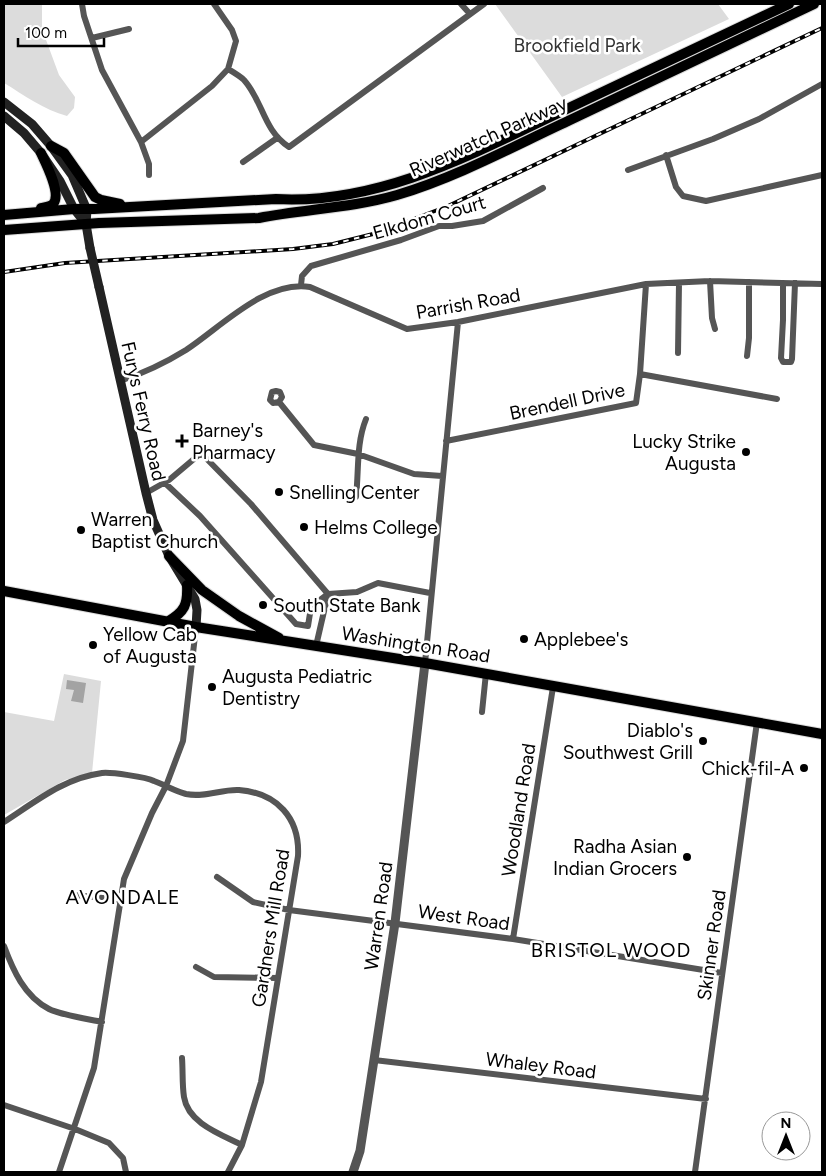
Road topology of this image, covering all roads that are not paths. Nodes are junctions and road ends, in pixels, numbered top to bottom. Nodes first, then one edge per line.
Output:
1 (82, 4) edge
2 (214, 4) edge
3 (461, 4) edge
4 (484, 4) edge
5 (789, 4) edge
6 (814, 4) edge
7 (470, 14) junction
8 (129, 29) dead end
9 (92, 38) junction
10 (228, 69) junction
11 (822, 84) edge
12 (4, 102) edge
13 (4, 116) edge
14 (277, 138) junction
15 (141, 142) junction
16 (51, 146) junction
17 (41, 153) junction
18 (666, 155) junction
19 (243, 162) dead end
20 (628, 170) dead end
21 (149, 175) dead end
22 (822, 175) edge
23 (543, 188) dead end
24 (136, 207) junction
25 (74, 209) junction
26 (87, 210) junction
27 (32, 212) junction
28 (4, 215) edge
29 (86, 224) junction
30 (4, 230) edge
31 (710, 281) junction
32 (749, 282) junction
33 (679, 283) junction
34 (783, 283) junction
35 (795, 283) junction
36 (646, 284) junction
37 (822, 284) edge
38 (301, 285) junction
39 (458, 322) junction
40 (715, 329) dead end
41 (678, 353) dead end
42 (747, 356) dead end
43 (640, 374) junction
44 (120, 381) junction
45 (777, 399) dead end
46 (279, 402) dead end
47 (366, 419) dead end
48 (446, 441) junction
49 (358, 454) junction
50 (442, 476) junction
51 (164, 483) junction
52 (146, 493) junction
53 (356, 497) dead end
54 (169, 556) junction
55 (187, 585) junction
56 (4, 591) edge
57 (430, 593) junction
58 (328, 594) junction
59 (167, 622) junction
60 (196, 627) junction
61 (286, 642) junction
62 (316, 646) junction
63 (424, 663) junction
64 (486, 674) junction
65 (553, 686) junction
66 (482, 712) dead end
67 (758, 722) junction
68 (822, 734) edge
69 (166, 786) junction
70 (16, 802) dead end
71 (21, 810) junction
72 (4, 822) edge
73 (217, 877) dead end
74 (75, 895) dead end
75 (121, 900) junction
76 (289, 910) junction
77 (394, 923) junction
78 (513, 939) junction
79 (4, 946) edge
80 (196, 967) dead end
81 (722, 973) junction
82 (278, 978) junction
83 (102, 1022) junction
84 (182, 1058) dead end
85 (374, 1060) junction
86 (706, 1099) junction
87 (4, 1105) edge
88 (75, 1129) junction
89 (242, 1145) junction
90 (59, 1172) edge
91 (126, 1172) edge
92 (228, 1172) edge
93 (353, 1172) edge
94 (695, 1172) edge

1 - 9 street
2 - 10 street
3 - 7 street
4 - 7 street
5 - 24 main road, Riverwatch Parkway
6 - 29 main road, Riverwatch Parkway
7 - 14 street
8 - 9 street
9 - 15 street
10 - 14 street
10 - 15 street
11 - 18 street
12 - 16 main road, Furys Ferry Road
13 - 17 main road, Furys Ferry Road
14 - 19 street
15 - 21 street
16 - 24 main road
16 - 26 main road, Furys Ferry Road
17 - 25 main road, Furys Ferry Road
17 - 27 main road
18 - 20 street
18 - 22 street
23 - 38 street, Elkdom Court
24 - 26 main road, Riverwatch Parkway
25 - 26 main road, Riverwatch Parkway
25 - 27 main road, Riverwatch Parkway
25 - 29 main road, Furys Ferry Road
26 - 29 main road, Furys Ferry Road
27 - 28 main road, Riverwatch Parkway
29 - 30 main road, Riverwatch Parkway
29 - 44 main road, Furys Ferry Road, bridge
31 - 32 street, Parrish Road
31 - 33 street, Parrish Road
31 - 40 street
32 - 34 street, Parrish Road
32 - 42 street
33 - 36 street, Parrish Road
33 - 41 street
34 - 35 street, Parrish Road
34 - 35 street
35 - 37 street, Parrish Road
36 - 39 street, Parrish Road
36 - 43 street, Brendell Drive
38 - 39 street, Parrish Road
38 - 44 street
39 - 48 street
43 - 45 street
43 - 48 street, Brendell Drive
44 - 52 main road, Furys Ferry Road
46 - 49 street
47 - 49 street
48 - 50 street
49 - 50 street
49 - 53 street
50 - 57 street
51 - 52 street
51 - 58 street
51 - 58 street
52 - 54 main road, Furys Ferry Road
54 - 55 main road, Furys Ferry Road
54 - 61 main road
55 - 59 main road
55 - 60 main road, Furys Ferry Road
56 - 59 main road, Washington Road
57 - 58 street
57 - 63 street
58 - 62 street
59 - 60 main road, Washington Road
60 - 61 main road, Washington Road
60 - 69 street
61 - 62 main road, Washington Road
62 - 63 main road, Washington Road
63 - 64 main road, Washington Road
63 - 77 street, Warren Road
64 - 65 main road, Washington Road
64 - 66 street
65 - 67 main road, Washington Road
65 - 78 street, Woodland Road
67 - 68 main road, Washington Road
67 - 81 street, Skinner Road
69 - 71 street, Gardners Mill Road
69 - 75 street
69 - 76 street, Gardners Mill Road
70 - 71 street
71 - 72 street, Gardners Mill Road
73 - 76 street, West Road
74 - 75 street
75 - 83 street
76 - 77 street, West Road
76 - 82 street, Gardners Mill Road
77 - 78 street, West Road
77 - 85 street, Warren Road
78 - 81 street, West Road
79 - 83 street
80 - 82 street
81 - 86 street, Skinner Road
82 - 89 street, Gardners Mill Road
83 - 88 street
84 - 89 street
85 - 86 street, Whaley Road
85 - 93 street, Warren Road
86 - 94 street, Skinner Road
87 - 88 street
88 - 90 street
88 - 91 street
89 - 92 street, Gardners Mill Road

